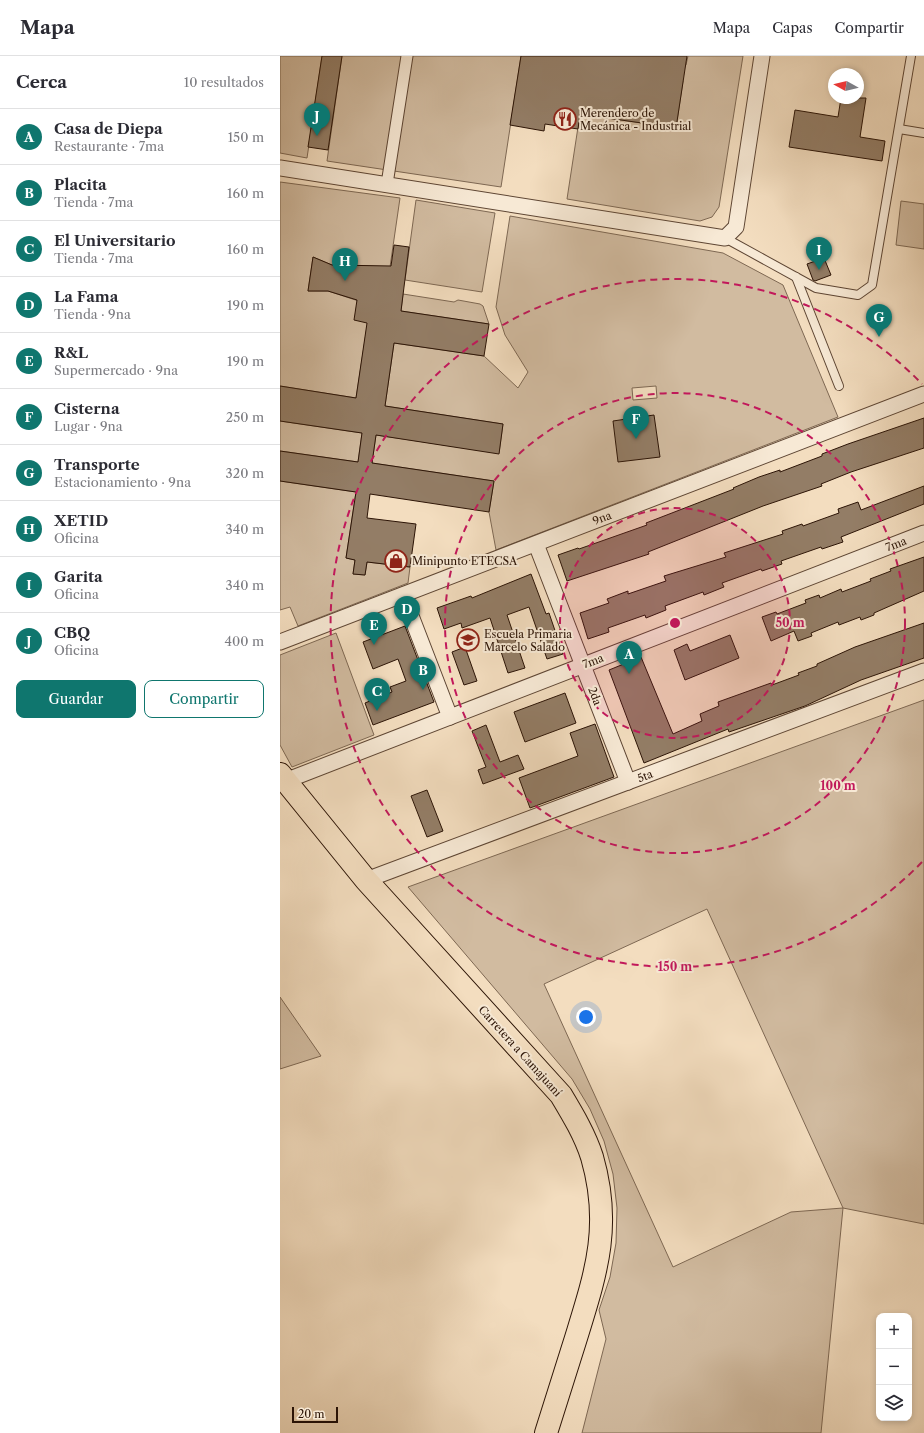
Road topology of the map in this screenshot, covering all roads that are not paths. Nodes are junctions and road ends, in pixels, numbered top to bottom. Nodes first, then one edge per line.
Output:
1 (407, 56) edge
2 (762, 56) edge
3 (911, 56) edge
4 (899, 129) junction
5 (924, 133) edge
6 (280, 168) edge
7 (387, 184) junction
8 (725, 238) junction
9 (796, 277) junction
10 (839, 386) dead end
11 (924, 394) edge
12 (924, 533) edge
13 (536, 544) junction
14 (403, 595) junction
15 (280, 642) edge
16 (583, 665) junction
17 (924, 671) edge
18 (450, 717) junction
19 (283, 778) edge
20 (628, 782) junction
21 (366, 880) junction
22 (546, 1433) edge

1 - 7 street
2 - 8 street
3 - 4 lane
4 - 5 lane
4 - 9 lane
6 - 7 street
7 - 8 street
8 - 9 lane
9 - 10 lane
11 - 13 street, 9na
12 - 16 street, 7ma
13 - 14 street, 9na
13 - 16 street, 2da
14 - 15 street, 9na
14 - 18 street
16 - 18 street, 7ma
16 - 20 street, 2da
17 - 20 street, 5ta
18 - 19 street, 7ma
19 - 21 main road, Carretera a Camajuaní
20 - 21 street, 5ta
21 - 22 main road, Carretera a Camajuaní

